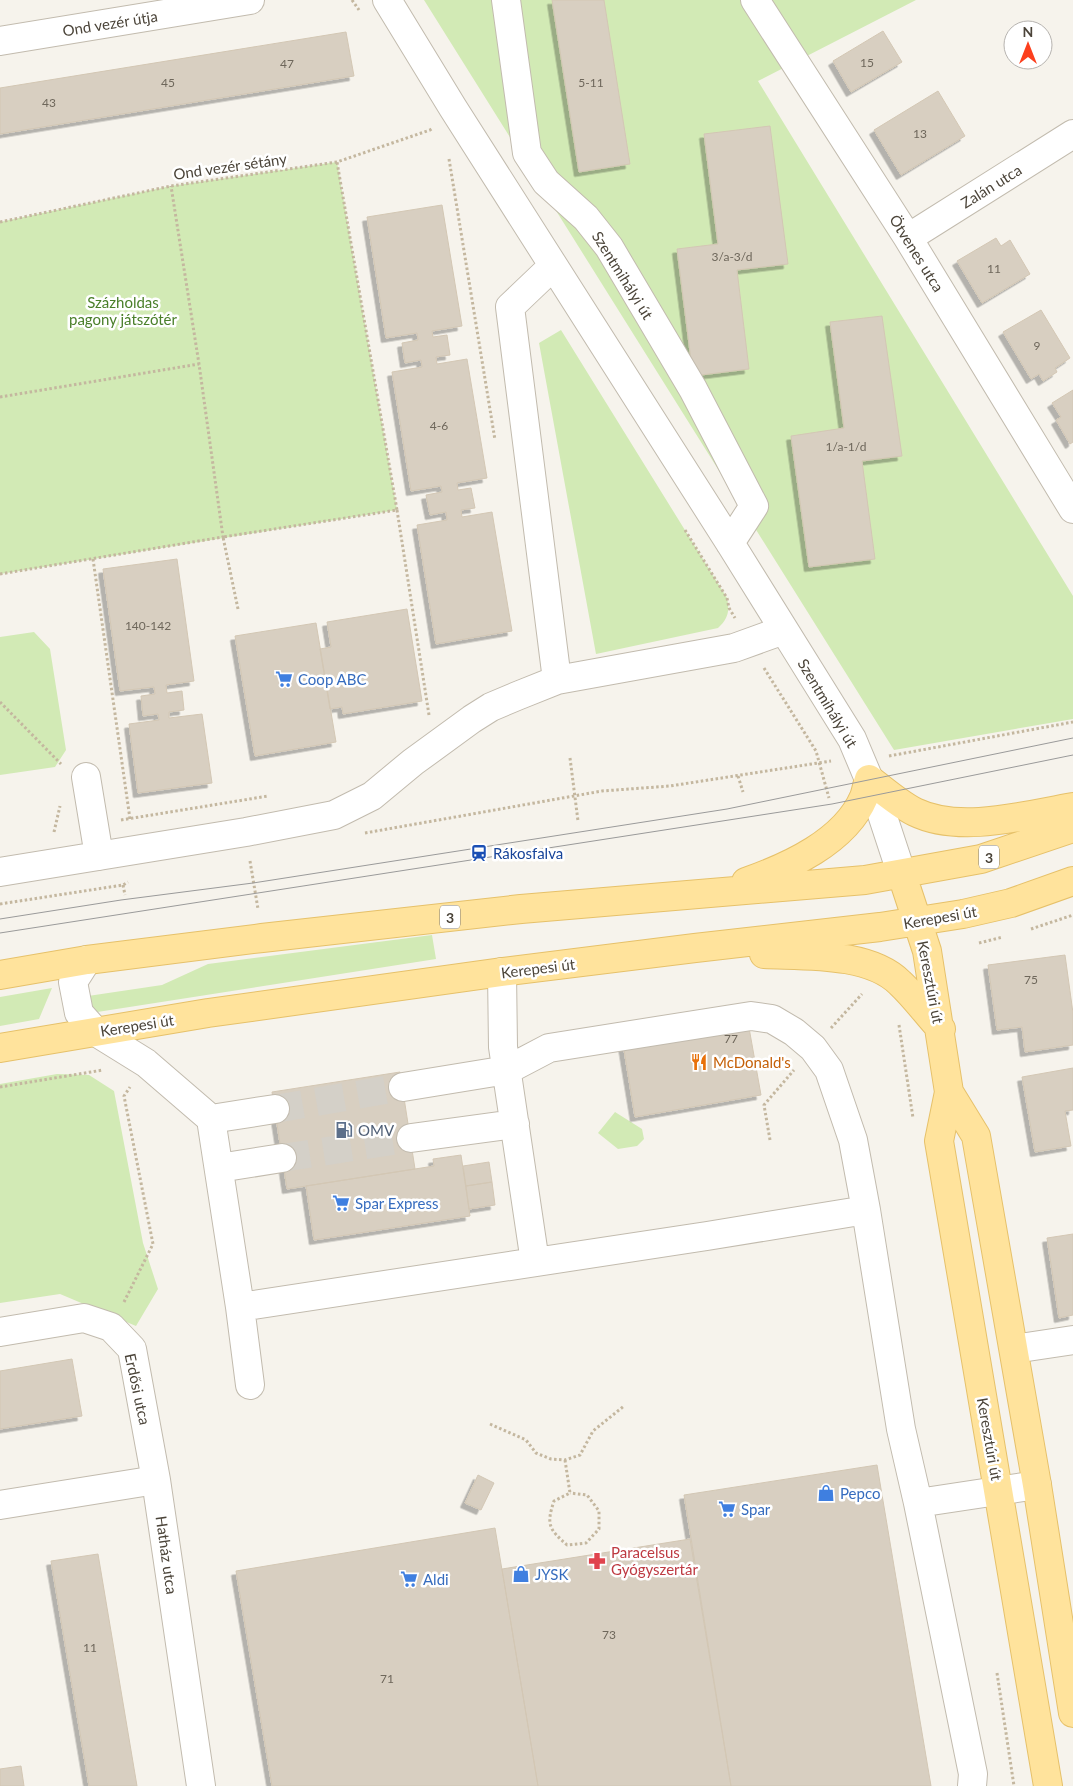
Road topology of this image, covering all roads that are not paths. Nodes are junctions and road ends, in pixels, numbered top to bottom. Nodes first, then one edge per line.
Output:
1 (250, 0) edge
2 (387, 0) edge
3 (506, 0) edge
4 (755, 0) edge
5 (0, 41) edge
6 (1073, 134) edge
7 (908, 238) junction
8 (553, 266) junction
9 (1073, 509) edge
10 (730, 544) junction
11 (784, 630) junction
12 (557, 680) junction
13 (864, 768) junction
14 (75, 771) road end
15 (1073, 806) edge
16 (1073, 828) edge
17 (99, 856) junction
18 (0, 872) edge
19 (902, 875) junction
20 (1073, 880) edge
21 (712, 893) junction
22 (917, 921) junction
23 (695, 948) junction
24 (86, 960) junction
25 (502, 972) junction
26 (0, 975) edge
27 (941, 1029) junction
28 (96, 1032) junction
29 (0, 1048) edge
30 (507, 1070) junction
31 (403, 1087) tunnel mouth
32 (950, 1092) junction
33 (274, 1109) tunnel mouth
34 (211, 1119) junction
35 (515, 1124) junction
36 (411, 1138) tunnel mouth
37 (282, 1158) tunnel mouth
38 (219, 1168) junction
39 (866, 1210) junction
40 (535, 1262) junction
41 (240, 1307) junction
42 (0, 1332) edge
43 (1073, 1340) edge
44 (1014, 1349) junction
45 (250, 1385) dead end
46 (156, 1480) junction
47 (1037, 1485) junction
48 (999, 1490) junction
49 (918, 1503) junction
50 (0, 1505) edge
51 (1073, 1713) edge
52 (201, 1786) edge
53 (972, 1786) edge
54 (1048, 1786) edge

1 - 5 street, Ond vezér útja
2 - 8 street, Szentmihályi út
3 - 10 street, Szentmihályi út
4 - 7 street, Ötvenes utca
6 - 7 street, Zalán utca
7 - 9 street, Ötvenes utca
8 - 10 street, Szentmihályi út
8 - 12 street
10 - 11 street, Szentmihályi út
11 - 12 street
11 - 13 street, Szentmihályi út
12 - 17 street
13 - 15 main road
13 - 19 street, Szentmihályi út
13 - 21 main road
14 - 17 street
16 - 19 main road, 3
17 - 18 street
19 - 21 main road, 3
19 - 22 main road, Keresztúri út
20 - 22 main road, Kerepesi út
21 - 24 main road, 3
22 - 23 main road, Kerepesi út
22 - 27 main road, Keresztúri út
23 - 25 main road, Kerepesi út
23 - 27 main road
24 - 26 main road, 3
24 - 28 street
25 - 28 main road, Kerepesi út
25 - 30 street
27 - 32 main road, Keresztúri út
28 - 29 main road, Kerepesi út
28 - 34 street
30 - 31 street
30 - 35 street
30 - 39 street
32 - 44 main road, Keresztúri út
32 - 48 main road, Keresztúri út
33 - 34 street
34 - 38 street
35 - 36 street
35 - 40 street
37 - 38 street
38 - 41 street
39 - 40 street
39 - 49 street
40 - 41 street
41 - 45 street
42 - 46 street, Erdősi utca
43 - 44 street
44 - 47 main road, Keresztúri út
46 - 50 street
46 - 52 street, Hatház utca
47 - 48 street
47 - 51 main road, Keresztúri út
48 - 49 street
48 - 54 main road, Keresztúri út
49 - 53 street

